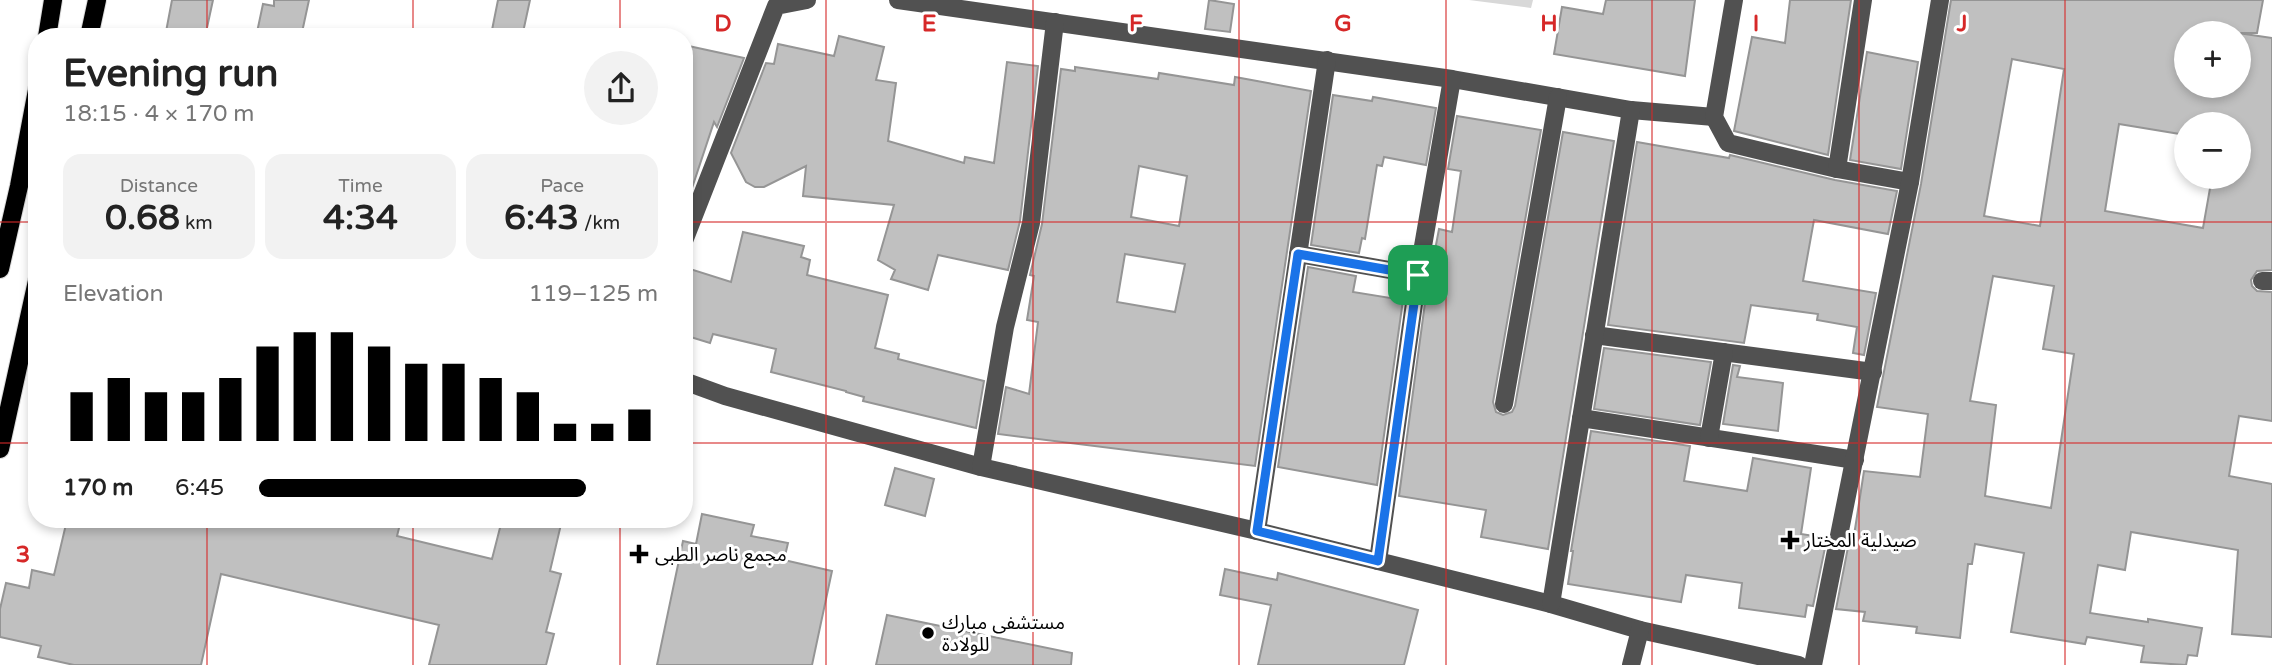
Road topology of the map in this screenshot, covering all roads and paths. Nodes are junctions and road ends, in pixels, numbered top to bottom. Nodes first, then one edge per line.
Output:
1 (53, 0) edge
2 (97, 0) edge
3 (807, 0) edge
4 (898, 0) edge
5 (1734, 0) edge
6 (1863, 0) edge
7 (1940, 0) edge
8 (1055, 22) junction
9 (48, 28) edge
10 (91, 28) edge
11 (1327, 60) junction
12 (1452, 79) junction
13 (1558, 97) junction
14 (1631, 110) junction
15 (1714, 117) junction
16 (28, 138) edge
17 (1838, 169) junction
18 (1910, 182) junction
19 (693, 218) edge
20 (1298, 254) junction
21 (0, 269) edge
22 (1418, 275) junction
23 (28, 322) edge
24 (1594, 335) junction
25 (1724, 352) junction
26 (1874, 372) junction
27 (693, 385) edge
28 (1504, 404) dead end
29 (1581, 418) junction
30 (1709, 438) junction
31 (0, 449) edge
32 (1855, 460) junction
33 (981, 467) junction
34 (1257, 531) junction
35 (1378, 561) junction
36 (1551, 604) junction
37 (1640, 630) junction
38 (1631, 665) edge
39 (1799, 665) edge
40 (1813, 665) edge

1 - 9 main road
2 - 10 main road
3 - 19 street
4 - 8 street
5 - 15 street
6 - 17 street
7 - 18 street
8 - 11 street
8 - 33 street
11 - 12 street
11 - 20 street
12 - 13 street
12 - 22 street
13 - 14 street
13 - 28 street
14 - 15 street
14 - 24 street
15 - 17 street
16 - 21 main road
17 - 18 street
18 - 26 street
20 - 22 street
20 - 34 street
22 - 35 street
23 - 31 main road
24 - 25 street
24 - 29 street
25 - 26 street
25 - 30 street
26 - 32 street
27 - 33 street
29 - 30 street
29 - 36 street
30 - 32 street
32 - 40 street
33 - 34 street
34 - 35 street
35 - 36 street
36 - 37 street
37 - 38 street
37 - 39 street

